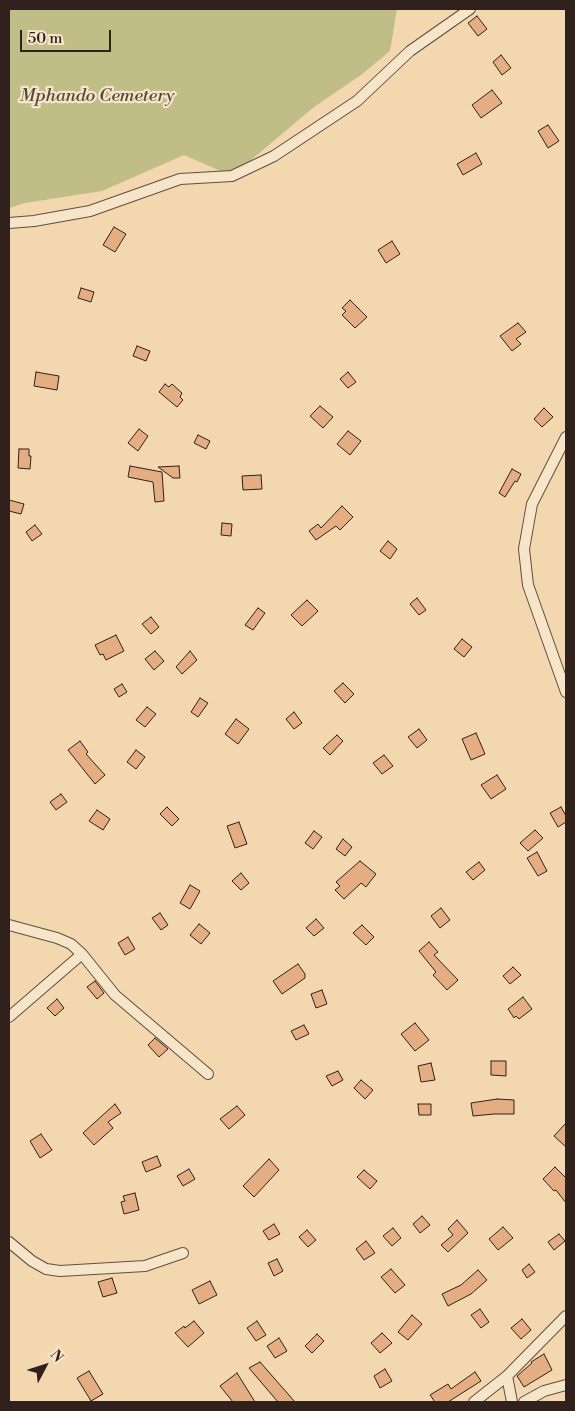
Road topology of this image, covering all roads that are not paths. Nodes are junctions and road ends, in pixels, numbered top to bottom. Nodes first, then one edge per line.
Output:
1 (470, 9) edge
2 (9, 223) edge
3 (566, 437) edge
4 (566, 692) edge
5 (9, 925) edge
6 (82, 954) junction
7 (9, 1017) edge
8 (208, 1074) dead end
9 (9, 1242) edge
10 (183, 1253) dead end
11 (566, 1316) edge
12 (507, 1376) junction
13 (566, 1385) edge
14 (474, 1402) edge
15 (512, 1402) edge
16 (524, 1402) edge

1 - 2 street
3 - 4 street
5 - 6 street
6 - 7 street
6 - 8 street
9 - 10 street
11 - 12 street
12 - 14 street
12 - 15 street
13 - 16 street

